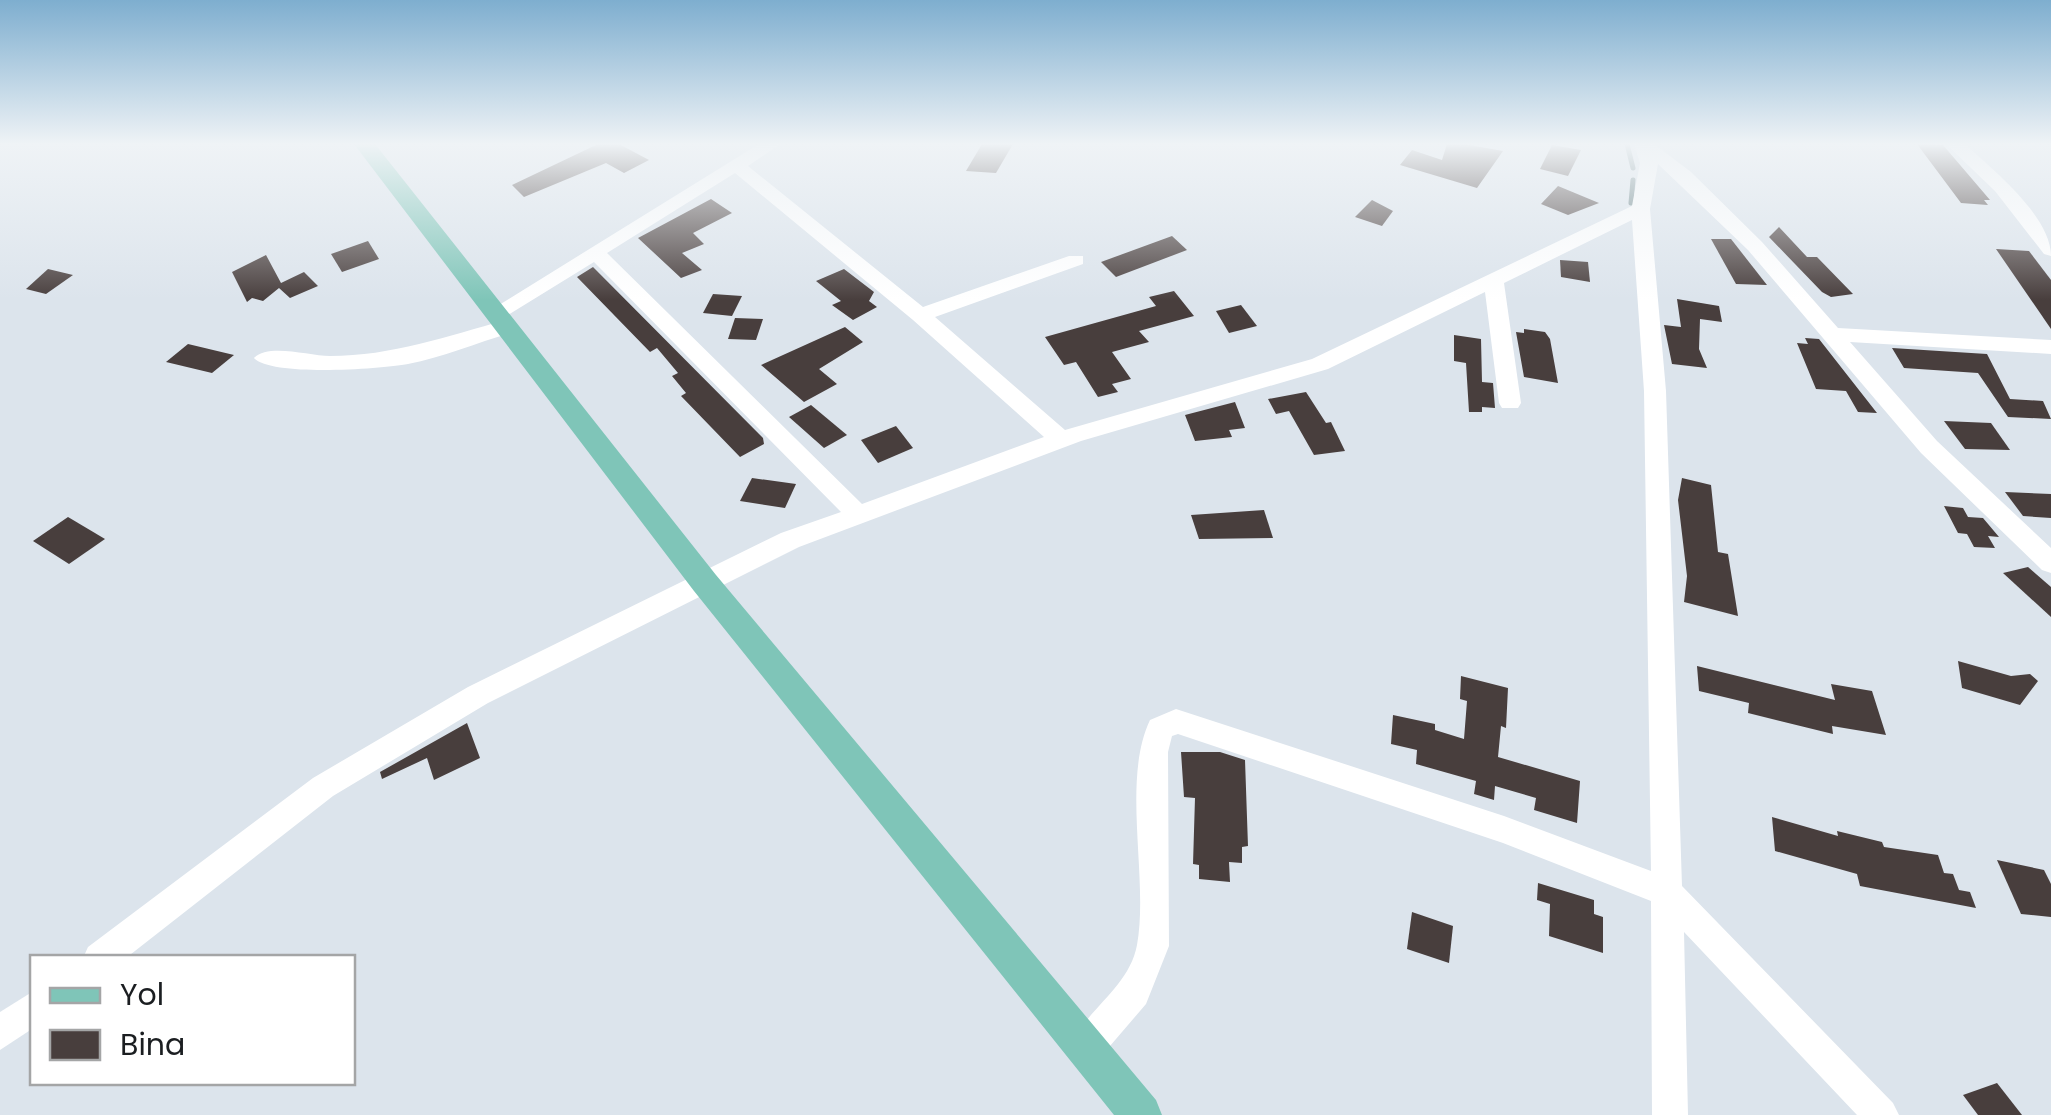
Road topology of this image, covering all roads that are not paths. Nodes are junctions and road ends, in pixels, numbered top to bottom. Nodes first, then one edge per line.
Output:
1 (405, 196) edge
2 (687, 196) edge
3 (773, 196) edge
4 (1644, 196) edge
5 (1705, 196) edge
6 (2007, 196) edge
7 (1642, 209) junction
8 (2051, 250) edge
9 (596, 252) junction
10 (1076, 260) dead end
11 (1493, 280) junction
12 (920, 315) junction
13 (501, 320) junction
14 (1836, 335) junction
15 (2051, 347) edge
16 (265, 358) dead end
17 (1510, 403) dead end
18 (1062, 440) junction
19 (859, 515) junction
20 (2051, 563) edge
21 (705, 584) junction
22 (1667, 892) junction
23 (104, 955) edge
24 (30, 1010) edge
25 (0, 1034) edge
26 (1086, 1048) junction
27 (1140, 1115) edge
28 (1670, 1115) edge
29 (1881, 1115) edge

1 - 13 main road
2 - 9 street
3 - 12 street
4 - 7 street
5 - 14 street
6 - 8 street
7 - 11 street
7 - 22 street
9 - 13 street
9 - 19 street
10 - 12 street
11 - 17 street
11 - 18 street
12 - 18 street
13 - 16 street
13 - 21 main road
14 - 15 street
14 - 20 street
18 - 19 street
19 - 21 street
21 - 23 street
21 - 26 main road
22 - 26 street
22 - 28 street
22 - 29 street
24 - 25 street
26 - 27 main road

